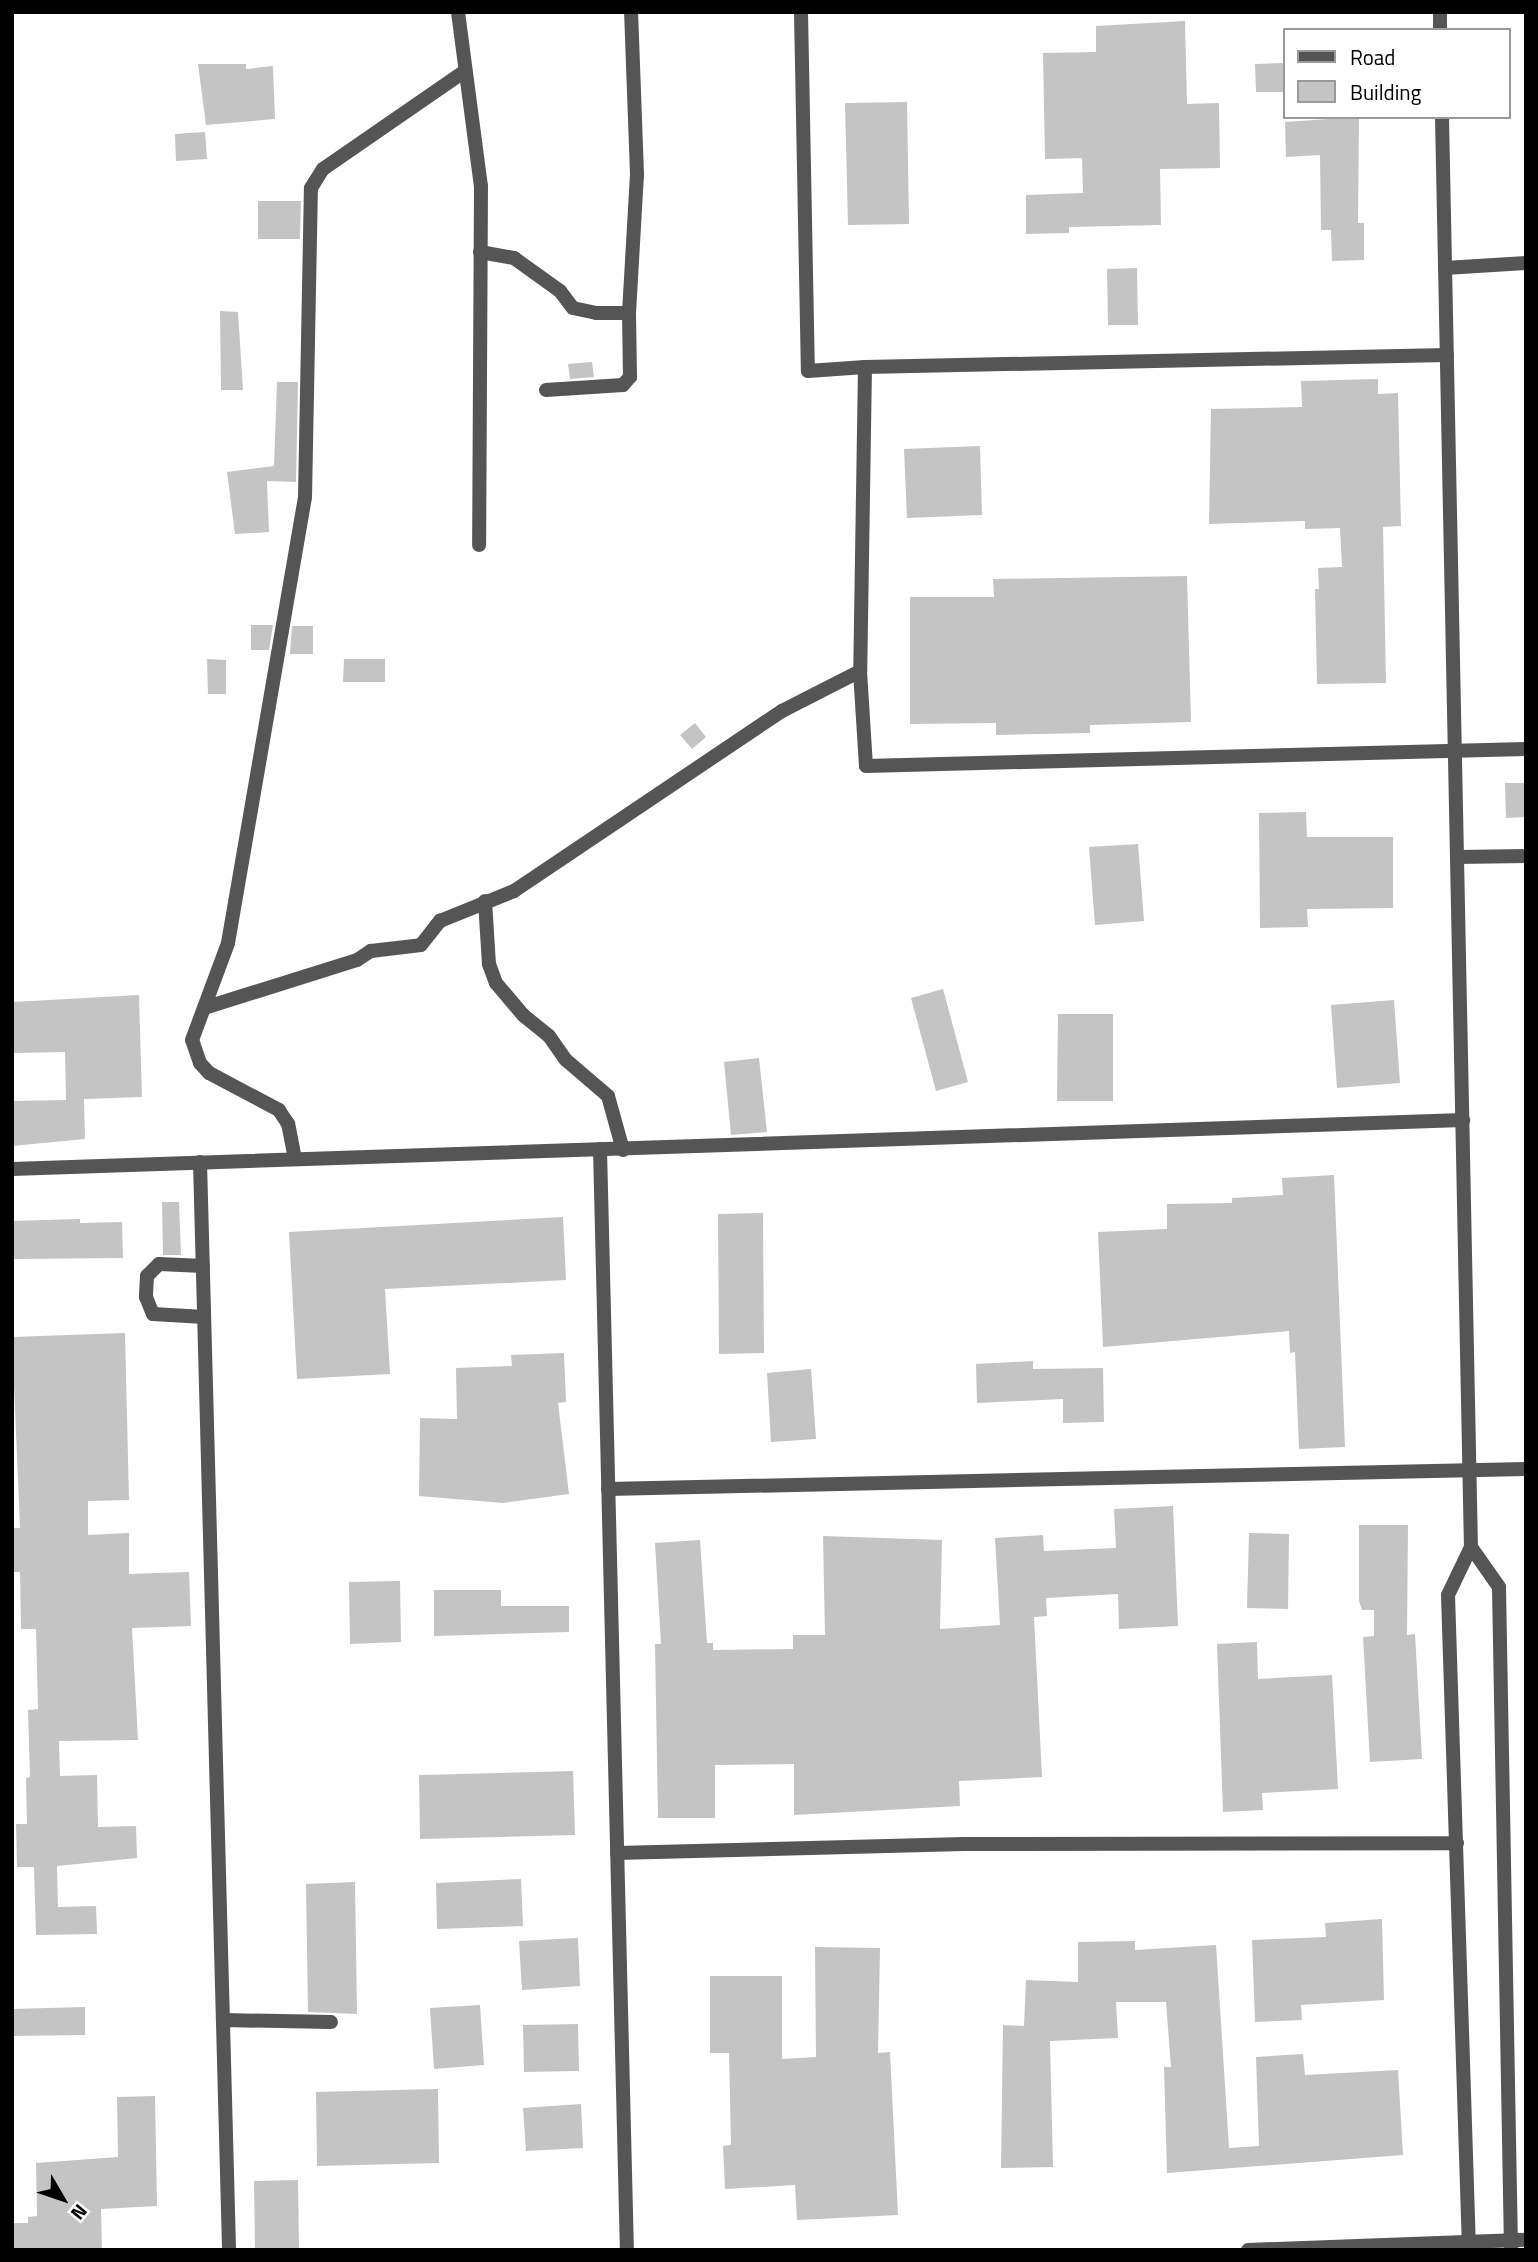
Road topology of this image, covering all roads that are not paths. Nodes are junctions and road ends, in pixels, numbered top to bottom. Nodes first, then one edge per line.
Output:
1 (458, 12) edge
2 (631, 12) edge
3 (801, 12) edge
4 (465, 71) junction
5 (1442, 119) edge
6 (480, 252) junction
7 (1526, 263) edge
8 (1445, 268) junction
9 (629, 313) junction
10 (1447, 355) junction
11 (865, 367) junction
12 (546, 390) dead end
13 (479, 545) dead end
14 (860, 671) junction
15 (1526, 749) edge
16 (1455, 751) junction
17 (1526, 856) edge
18 (1458, 857) junction
19 (485, 901) junction
20 (204, 1008) junction
21 (1463, 1120) junction
22 (600, 1149) junction
23 (623, 1150) junction
24 (295, 1160) junction
25 (200, 1162) junction
26 (12, 1169) edge
27 (203, 1266) junction
28 (204, 1317) junction
29 (1526, 1469) edge
30 (1470, 1470) junction
31 (608, 1489) junction
32 (1472, 1547) junction
33 (1457, 1843) junction
34 (617, 1853) junction
35 (223, 2020) junction
36 (331, 2022) dead end
37 (1516, 2243) edge
38 (1469, 2246) edge
39 (229, 2250) edge
40 (627, 2250) edge
41 (1248, 2250) edge

1 - 4 street
2 - 9 street
3 - 11 street
4 - 6 street
4 - 20 street
5 - 8 street
6 - 9 street
6 - 13 street
7 - 8 street
8 - 10 street
9 - 12 street
10 - 11 street
10 - 16 street
11 - 14 street
14 - 16 street
14 - 19 street
15 - 16 street
16 - 18 street
17 - 18 street
18 - 21 street
19 - 20 street
19 - 23 street
20 - 24 street
21 - 23 street
21 - 30 street
22 - 23 street
22 - 24 street
22 - 31 street
24 - 25 street
25 - 26 street
25 - 27 street
27 - 28 street
27 - 28 street
28 - 35 street
29 - 30 street
30 - 31 street
30 - 32 street
31 - 34 street
32 - 33 street
32 - 37 street
33 - 34 street
33 - 38 street
34 - 40 street
35 - 36 street
35 - 39 street
37 - 38 street
38 - 41 street

